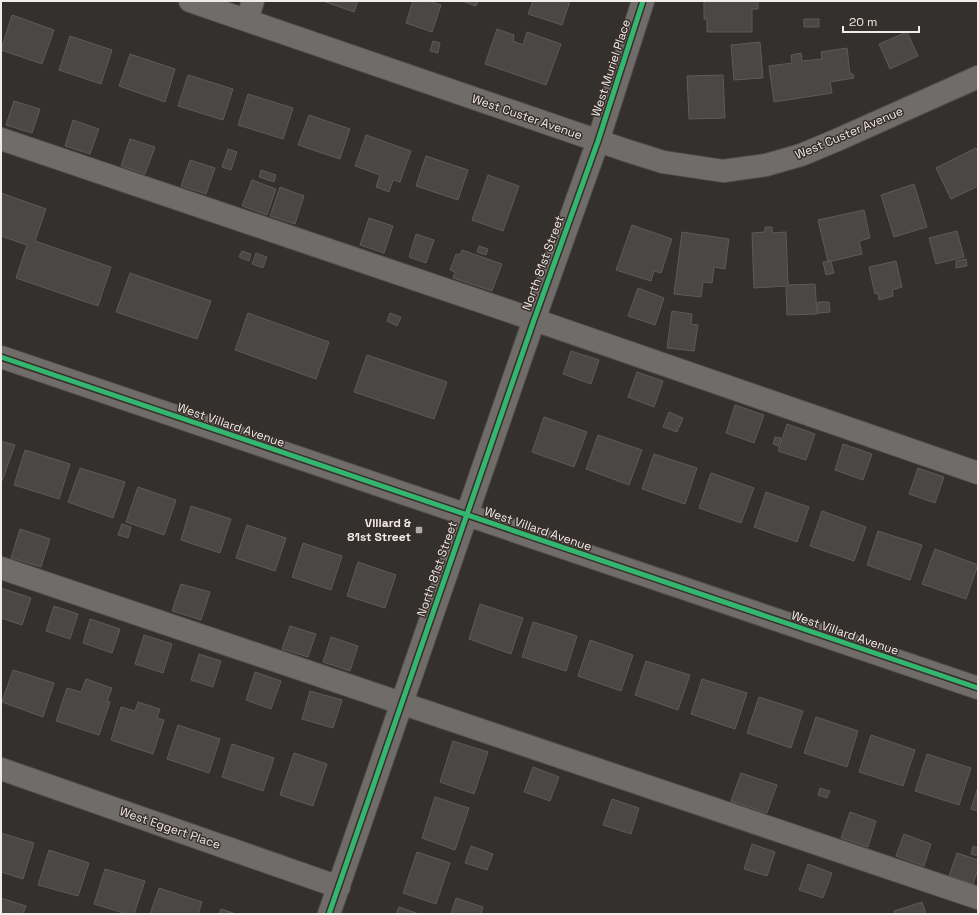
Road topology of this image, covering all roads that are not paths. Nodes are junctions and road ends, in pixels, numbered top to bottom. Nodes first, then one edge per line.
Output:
1 (190, 1) edge
2 (644, 1) edge
3 (250, 10) edge
4 (978, 77) edge
5 (1, 140) edge
6 (598, 141) junction
7 (534, 320) junction
8 (1, 357) edge
9 (978, 473) edge
10 (466, 515) junction
11 (1, 568) edge
12 (978, 688) edge
13 (401, 704) junction
14 (1, 769) edge
15 (340, 887) junction
16 (978, 898) edge
17 (330, 914) edge

1 - 3 street, West Custer Avenue
2 - 6 street, West Muriel Place
3 - 6 street, West Custer Avenue
4 - 6 street, West Custer Avenue
5 - 7 street
6 - 7 street, North 81st Street
7 - 9 street
7 - 10 street, North 81st Street
8 - 10 street, West Villard Avenue
10 - 12 street, West Villard Avenue
10 - 13 street, North 81st Street
11 - 13 street
13 - 15 street, North 81st Street
13 - 16 street
14 - 15 street, West Eggert Place
15 - 17 street, North 81st Street

